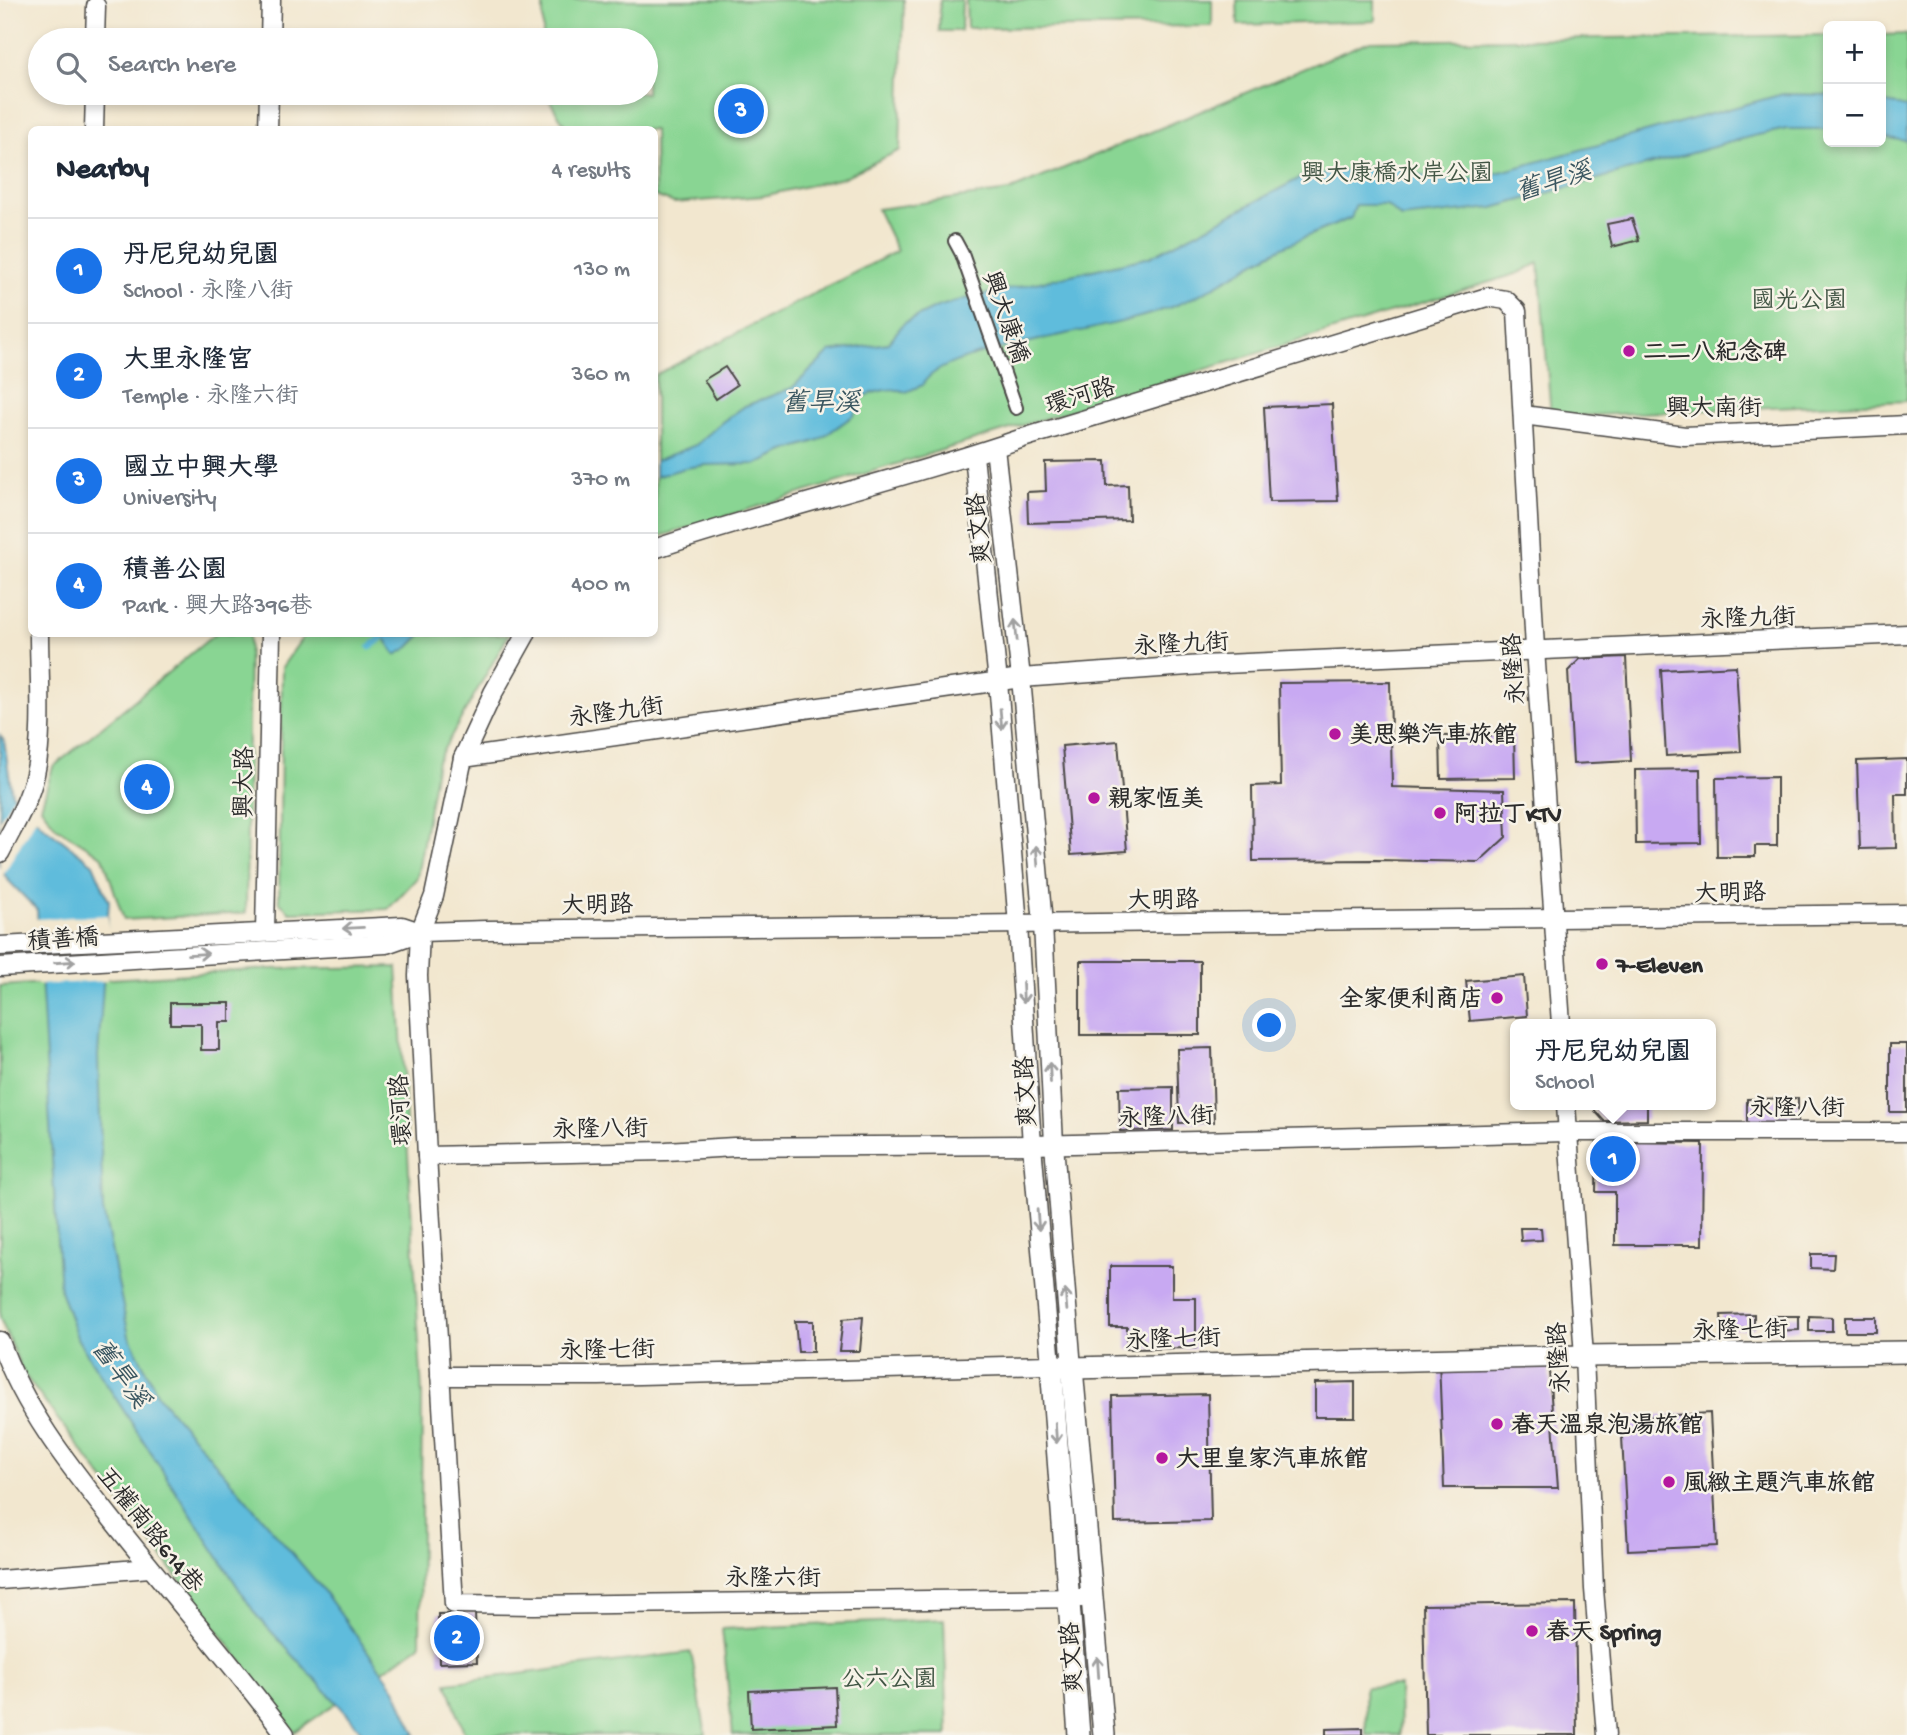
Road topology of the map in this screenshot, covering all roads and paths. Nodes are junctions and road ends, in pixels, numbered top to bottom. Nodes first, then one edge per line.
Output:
1 (271, 0) edge
2 (96, 6) dead end
3 (95, 28) edge
4 (270, 28) edge
5 (95, 105) edge
6 (269, 105) edge
7 (94, 126) edge
8 (268, 126) edge
9 (955, 242) dead end
10 (1517, 311) joint
11 (1016, 408) dead end
12 (1523, 415) junction
13 (1907, 425) edge
14 (995, 448) junction
15 (974, 456) junction
16 (658, 548) edge
17 (1907, 634) edge
18 (39, 637) edge
19 (271, 637) edge
20 (524, 637) edge
21 (1535, 649) junction
22 (1021, 678) junction
23 (998, 682) junction
24 (463, 758) junction
25 (0, 853) edge
26 (1907, 914) edge
27 (1555, 919) junction
28 (1043, 924) junction
29 (1018, 925) junction
30 (265, 932) junction
31 (420, 932) junction
32 (127, 940) joint
33 (0, 946) edge
34 (130, 958) joint
35 (0, 967) edge
36 (1561, 1019) edge
37 (1566, 1110) edge
38 (1567, 1132) junction
39 (1907, 1132) edge
40 (1054, 1144) junction
41 (1032, 1145) junction
42 (427, 1156) junction
43 (0, 1341) edge
44 (1907, 1352) edge
45 (1584, 1356) junction
46 (1061, 1366) junction
47 (440, 1376) junction
48 (150, 1568) junction
49 (0, 1580) edge
50 (1093, 1597) junction
51 (1067, 1598) junction
52 (454, 1604) joint
53 (285, 1734) edge
54 (1079, 1735) edge
55 (1104, 1735) edge
56 (1606, 1735) edge

1 - 4 street
2 - 3 street
5 - 7 street
6 - 8 street
9 - 11 street, 興大康橋
10 - 12 street, 永隆路
10 - 14 street, 環河路
12 - 13 street, 興大南街
12 - 21 street, 永隆路
14 - 15 street, 環河路
22 -> 14 street, 爽文路
15 - 16 street, 環河路
15 - 23 street, 爽文路
17 - 21 street, 永隆九街
18 - 25 street
19 - 30 street, 興大路
20 - 24 street, 環河路
21 - 22 street, 永隆九街
21 - 27 street, 永隆路
22 - 23 street, 永隆九街
28 -> 22 street, 爽文路
23 - 24 street, 永隆九街
23 -> 29 street, 爽文路
24 - 31 street, 環河路
26 - 27 street, 大明路
27 - 28 street, 大明路
27 - 36 street, 永隆路
28 - 29 street, 大明路
40 -> 28 street, 爽文路
29 - 31 street, 大明路
29 -> 41 street, 爽文路
31 -> 30 street, 大明路
30 - 32 street, 大明路
34 -> 31 street, 大明路
31 - 42 street, 環河路
32 - 33 street, 積善橋
35 -> 34 street, 積善橋
37 - 38 street, 永隆路
38 - 39 street, 永隆八街
38 - 40 street, 永隆八街
38 - 45 street, 永隆路
40 - 41 street, 永隆八街
46 -> 40 street, 爽文路
41 - 42 street, 永隆八街
41 -> 46 street, 爽文路
42 - 47 street, 環河路
43 - 48 street, 五權南路614巷
44 - 45 street, 永隆七街
45 - 46 street, 永隆七街
45 - 56 street, 永隆路
46 - 47 street, 永隆七街
46 - 50 street, 爽文路
46 -> 51 street, 爽文路
47 - 52 street, 環河路
48 - 49 street
48 - 53 street, 五權南路614巷
50 - 51 street, 永隆六街
55 -> 50 street, 爽文路
51 - 52 street, 永隆六街
51 - 54 street, 爽文路

